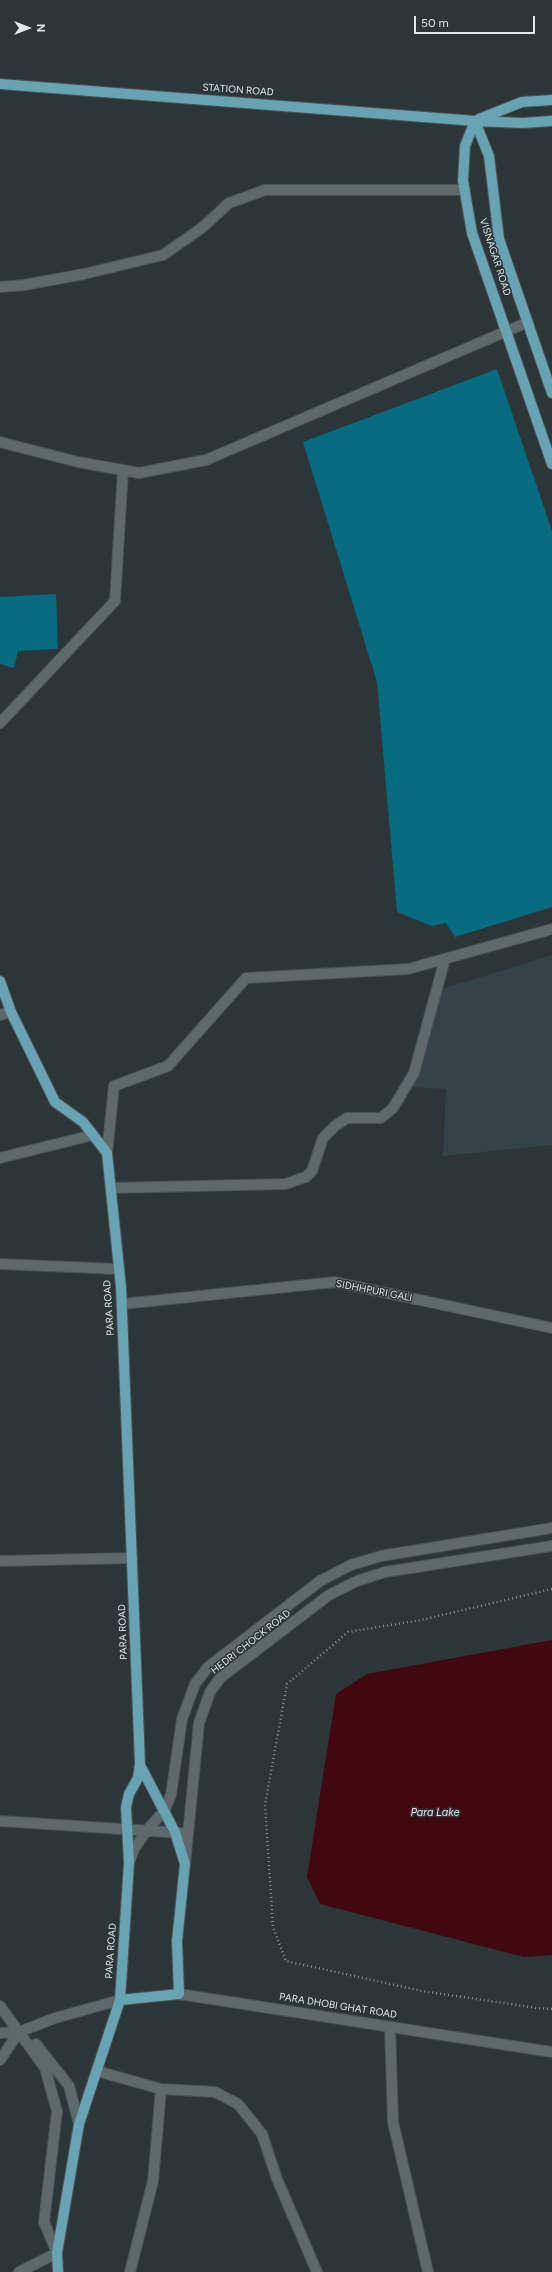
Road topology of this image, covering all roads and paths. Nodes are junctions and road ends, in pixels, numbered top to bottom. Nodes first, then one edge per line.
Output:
1 (0, 84) edge
2 (552, 100) edge
3 (475, 120) junction
4 (552, 121) edge
5 (465, 190) junction
6 (0, 287) edge
7 (528, 322) junction
8 (506, 330) junction
9 (552, 393) edge
10 (0, 442) edge
11 (552, 464) edge
12 (123, 470) junction
13 (0, 723) edge
14 (552, 929) edge
15 (446, 959) junction
16 (0, 981) edge
17 (11, 1012) junction
18 (0, 1015) edge
19 (93, 1135) junction
20 (107, 1153) junction
21 (0, 1158) edge
22 (111, 1188) junction
23 (0, 1264) edge
24 (118, 1269) junction
25 (122, 1304) junction
26 (552, 1328) edge
27 (552, 1528) edge
28 (552, 1546) edge
29 (132, 1558) junction
30 (0, 1561) edge
31 (552, 1589) edge
32 (140, 1764) junction
33 (164, 1811) junction
34 (0, 1821) edge
35 (126, 1829) junction
36 (147, 1830) junction
37 (175, 1832) junction
38 (188, 1833) junction
39 (129, 1863) junction
40 (185, 1864) junction
41 (179, 1994) junction
42 (120, 2000) junction
43 (0, 2006) edge
44 (552, 2009) edge
45 (390, 2026) junction
46 (22, 2031) junction
47 (0, 2033) edge
48 (552, 2052) edge
49 (0, 2060) edge
50 (97, 2071) junction
51 (161, 2089) junction
52 (79, 2124) junction
53 (57, 2253) junction
54 (19, 2272) edge
55 (58, 2272) edge
56 (130, 2272) edge
57 (316, 2272) edge
58 (428, 2272) edge

1 - 3 main road, STATION ROAD
2 - 3 main road, STATION ROAD
3 - 4 main road, STATION ROAD
3 - 5 main road, VISNAGAR ROAD
3 - 7 main road, VISNAGAR ROAD
5 - 6 street
5 - 8 main road, VISNAGAR ROAD
7 - 8 street
7 - 9 main road, VISNAGAR ROAD
8 - 11 main road, VISNAGAR ROAD
8 - 12 street
10 - 12 street
12 - 13 street
14 - 15 street
15 - 20 street
15 - 22 street
16 - 17 main road
17 - 18 street
17 - 19 main road
19 - 20 main road
19 - 21 street
20 - 22 main road, PARA ROAD
22 - 24 main road, PARA ROAD
23 - 24 street
24 - 25 main road, PARA ROAD
25 - 26 street, SIDHHPURI GALI
25 - 29 main road, PARA ROAD
27 - 33 street, HEDRI CHOCK ROAD
28 - 38 street, HEDRI CHOCK ROAD
29 - 30 street
29 - 32 main road, PARA ROAD
31 - 44 path
32 - 33 main road
32 - 35 main road, PARA ROAD
33 - 36 street, HEDRI CHOCK ROAD
33 - 37 main road
34 - 35 street
35 - 36 street
35 - 39 main road, PARA ROAD
36 - 37 street
36 - 39 street, HEDRI CHOCK ROAD
37 - 38 street
37 - 40 main road
38 - 40 street, HEDRI CHOCK ROAD
39 - 42 main road, PARA ROAD
40 - 41 main road, HEDRI CHOCK ROAD
41 - 42 main road, PARA DHOBI GHAT ROAD
41 - 45 street, PARA DHOBI GHAT ROAD
42 - 46 street
42 - 50 main road, PARA ROAD
43 - 46 street
45 - 48 street, PARA DHOBI GHAT ROAD
45 - 58 street
46 - 47 street
46 - 49 street
46 - 52 street
46 - 53 street
50 - 51 street
50 - 52 main road, PARA ROAD
51 - 56 street
51 - 57 street
52 - 53 main road, PARA ROAD
53 - 54 street
53 - 55 main road, PARA ROAD

